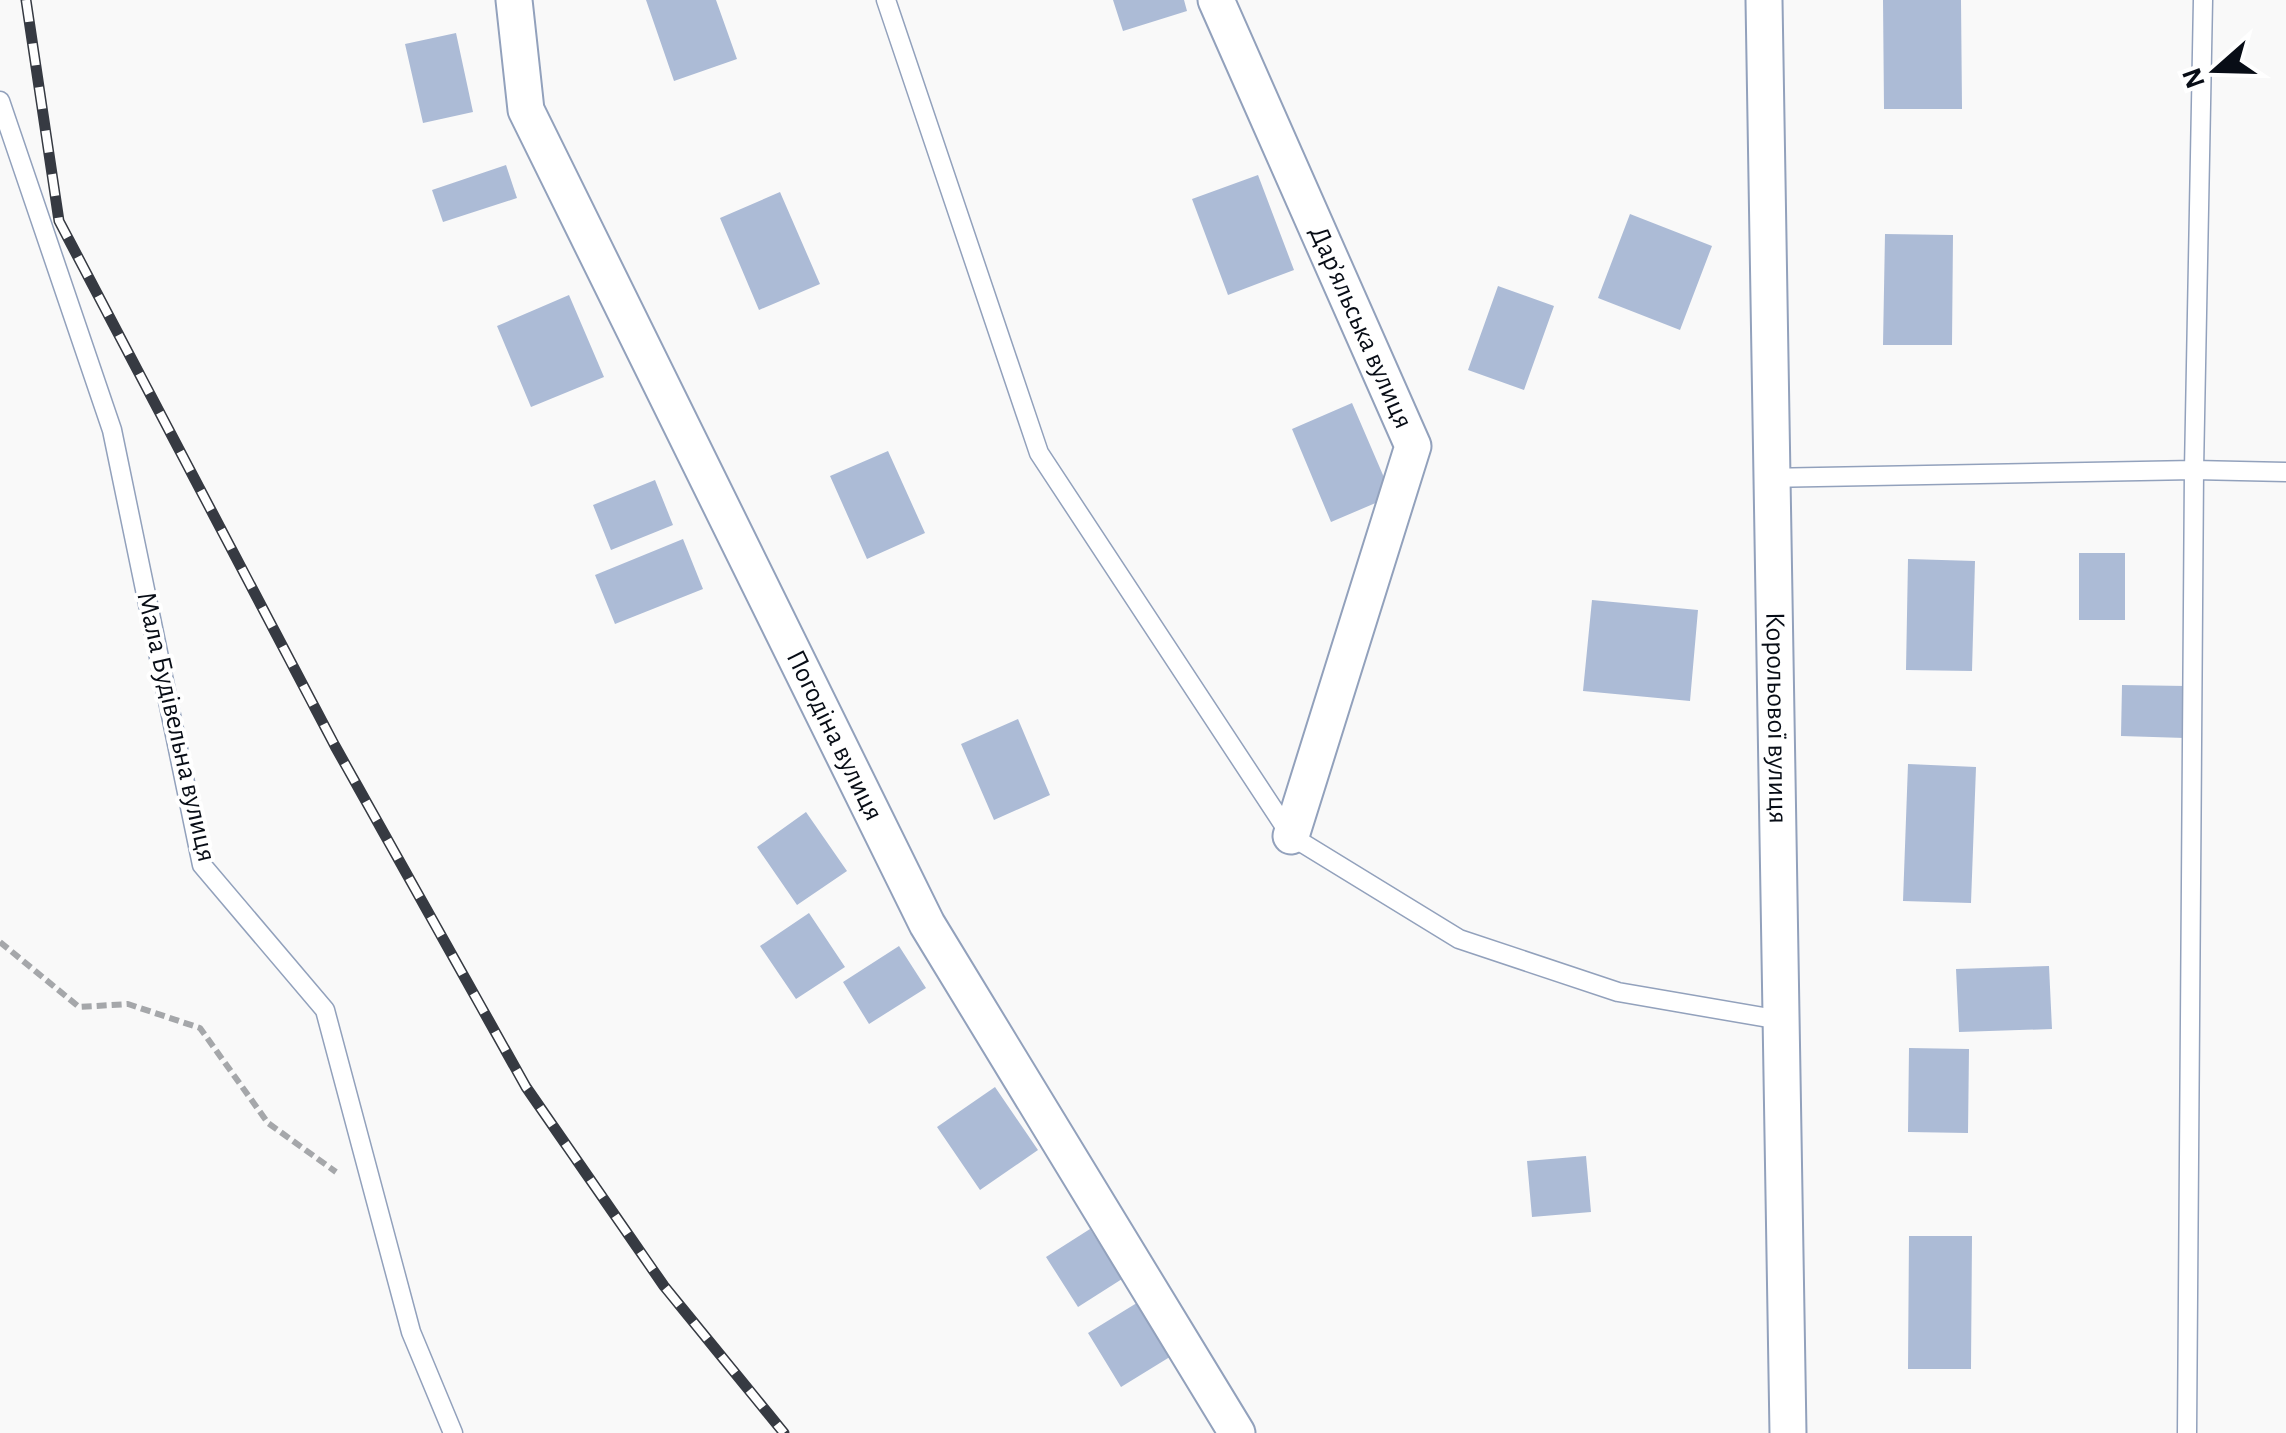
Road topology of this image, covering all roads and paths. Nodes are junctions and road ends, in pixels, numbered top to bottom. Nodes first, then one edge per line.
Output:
1 (514, 0) edge
2 (886, 0) edge
3 (1216, 0) edge
4 (1764, 0) edge
5 (2203, 0) edge
6 (0, 101) edge
7 (2194, 470) junction
8 (2286, 472) edge
9 (1770, 478) junction
10 (1291, 836) junction
11 (0, 942) edge
12 (1780, 1020) junction
13 (379, 1216) junction
14 (453, 1433) edge
15 (1237, 1433) edge
16 (1788, 1433) edge
17 (2187, 1433) edge

1 - 15 street, Погодіна вулиця
2 - 10 lane
3 - 10 street, Дар’яльська вулиця
4 - 9 street, Корольової вулиця
5 - 7 lane
6 - 13 lane, Мала Будівельна вулиця
7 - 8 lane
7 - 9 lane
7 - 17 lane
9 - 12 street, Корольової вулиця
10 - 12 lane
11 - 13 path
12 - 16 street, Корольової вулиця
13 - 14 lane, Мала Будівельна вулиця

